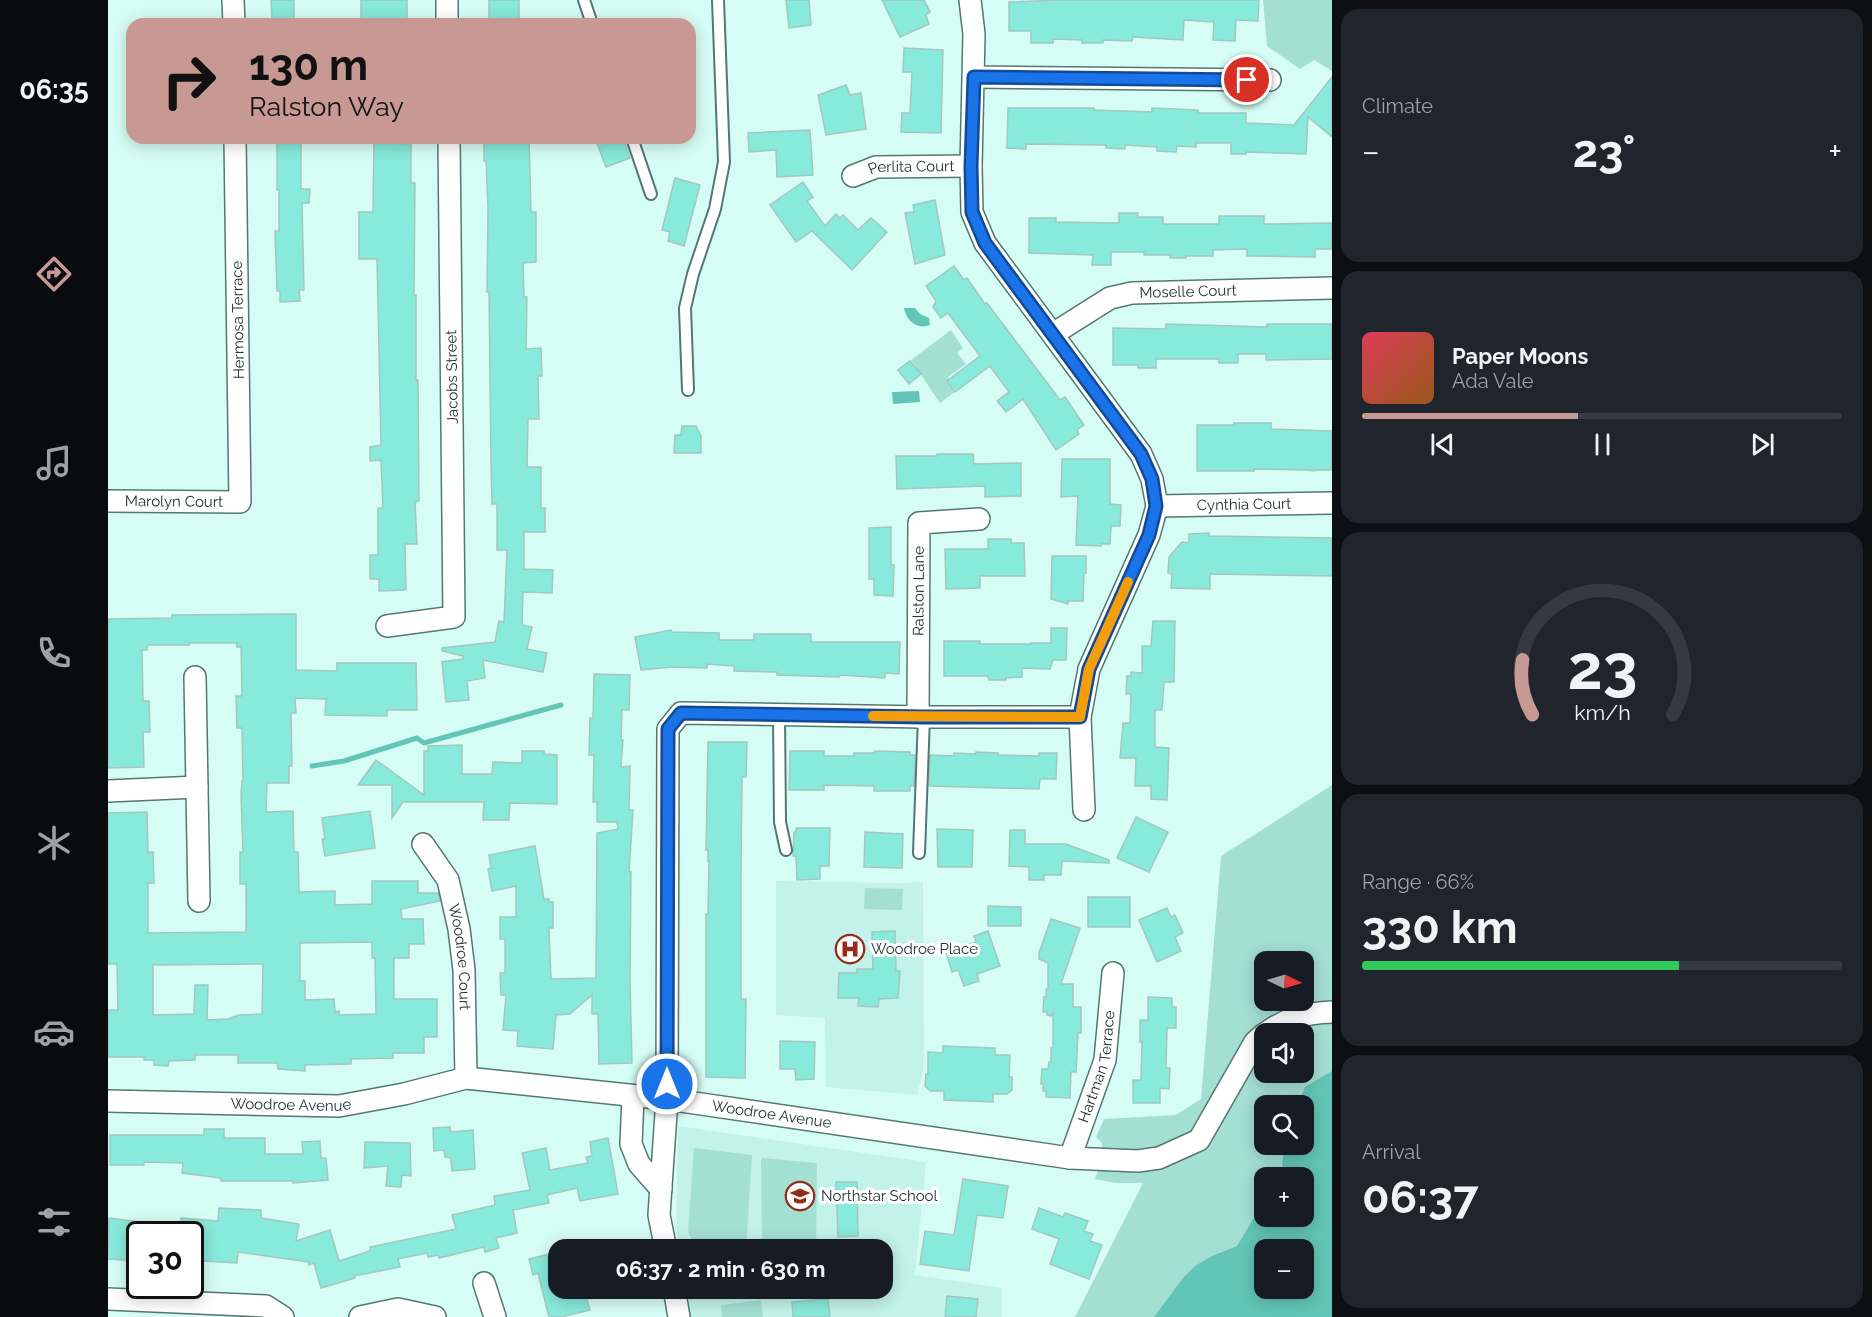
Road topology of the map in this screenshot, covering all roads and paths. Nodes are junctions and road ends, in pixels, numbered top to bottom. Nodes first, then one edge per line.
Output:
1 (233, 0) edge
2 (447, 0) edge
3 (584, 0) edge
4 (718, 0) edge
5 (970, 0) edge
6 (234, 18) edge
7 (447, 18) edge
8 (590, 18) edge
9 (974, 77) junction
10 (1270, 80) dead end
11 (235, 144) edge
12 (449, 144) edge
13 (634, 144) edge
14 (971, 166) junction
15 (854, 176) dead end
16 (651, 194) dead end
17 (1332, 288) edge
18 (1053, 334) junction
19 (688, 390) dead end
20 (108, 501) edge
21 (240, 502) joint
22 (1332, 503) edge
23 (1156, 506) junction
24 (979, 519) dead end
25 (387, 626) dead end
26 (195, 677) dead end
27 (779, 715) junction
28 (921, 717) junction
29 (1080, 717) junction
30 (198, 787) junction
31 (108, 790) edge
32 (1084, 810) dead end
33 (423, 844) dead end
34 (786, 850) dead end
35 (919, 853) dead end
36 (199, 901) dead end
37 (1113, 973) dead end
38 (1332, 1012) edge
39 (1280, 1023) edge
40 (1254, 1044) edge
41 (466, 1078) junction
42 (633, 1097) junction
43 (667, 1099) junction
44 (108, 1101) edge
45 (1070, 1158) junction
46 (661, 1189) junction
47 (664, 1239) edge
48 (484, 1283) dead end
49 (108, 1299) edge
50 (676, 1299) edge
51 (273, 1313) edge
52 (360, 1317) edge
53 (435, 1317) edge
54 (495, 1317) edge
55 (679, 1317) edge

1 - 6 street
2 - 7 street
3 - 8 lane
4 - 19 lane
5 - 9 street
9 - 10 street
9 - 14 street
11 - 21 street, Hermosa Terrace
12 - 25 street, Jacobs Street
13 - 16 lane
14 - 15 street, Perlita Court
14 - 18 street
17 - 18 street, Moselle Court
18 - 23 street
20 - 21 street, Marolyn Court
22 - 23 street, Cynthia Court
23 - 29 street
24 - 28 street, Ralston Lane
26 - 30 street
27 - 28 street
27 - 34 lane
27 - 43 street
28 - 29 street
28 - 35 lane
29 - 32 street
30 - 31 street
30 - 36 street
33 - 41 street, Woodroe Court
37 - 45 street, Hartman Terrace
38 - 39 street, Woodroe Avenue
40 - 45 street, Woodroe Avenue
41 - 42 street, Woodroe Avenue
41 - 44 street, Woodroe Avenue
42 - 43 street, Woodroe Avenue
42 - 46 street
43 - 45 street, Woodroe Avenue
43 - 46 street
46 - 47 street
48 - 54 street
49 - 51 street
50 - 55 street
52 - 53 street

